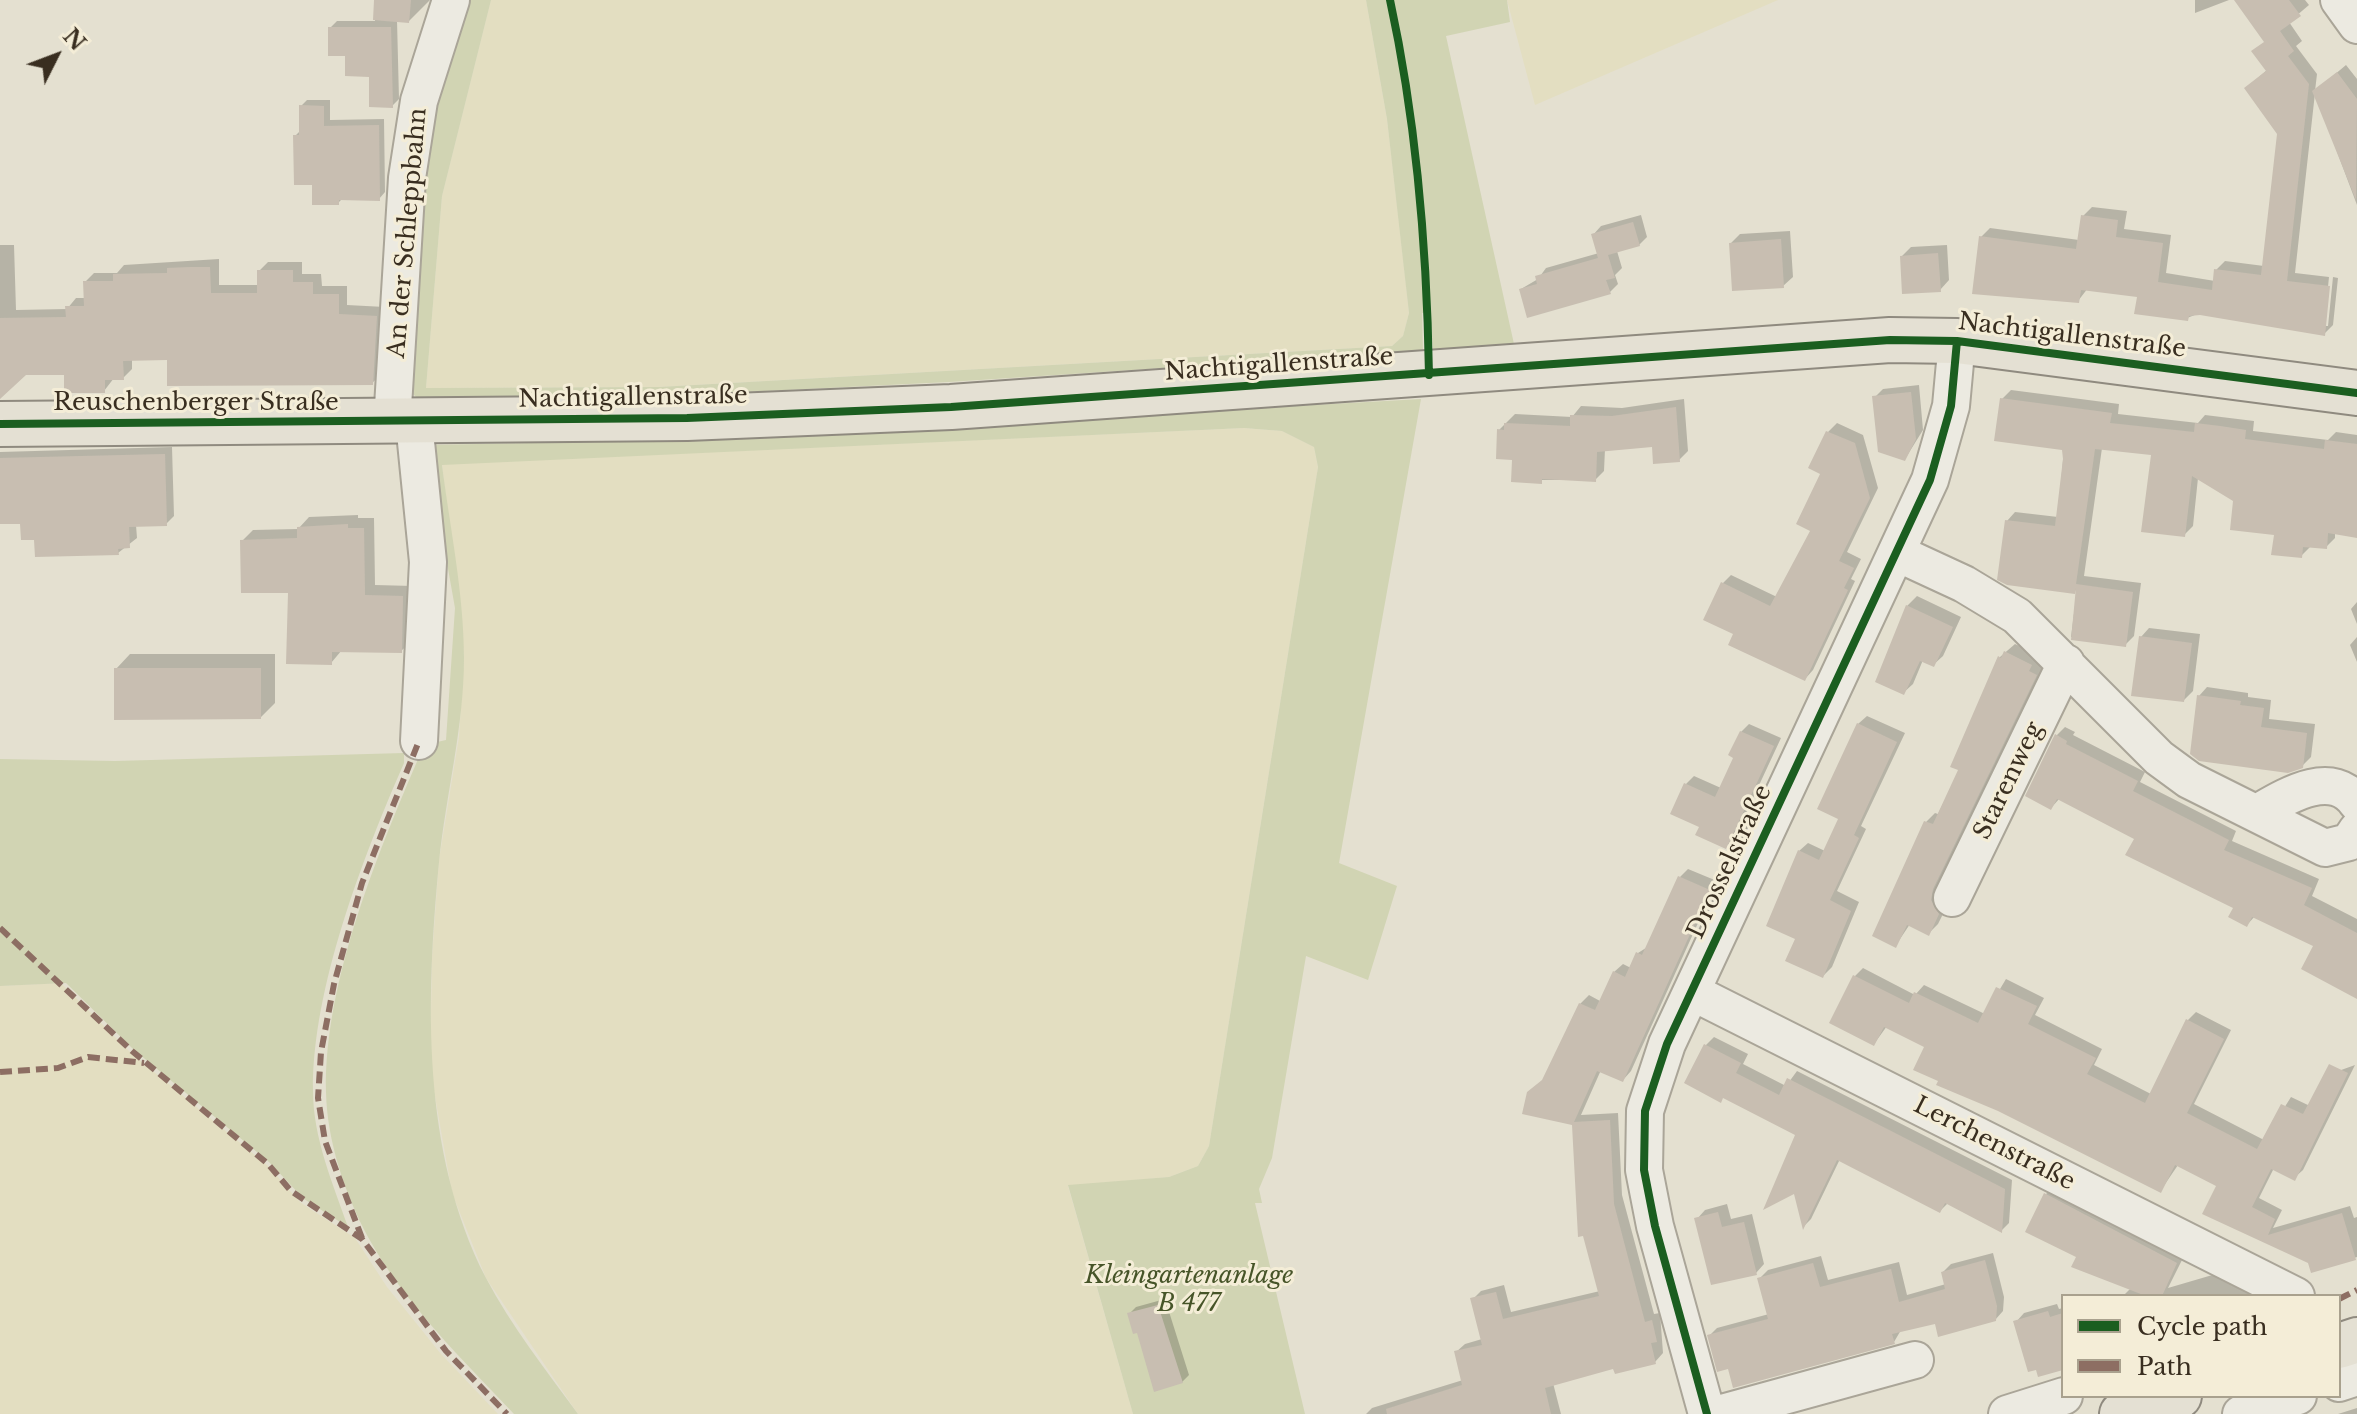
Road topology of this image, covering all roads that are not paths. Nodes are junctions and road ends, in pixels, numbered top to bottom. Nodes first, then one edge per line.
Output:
1 (451, 0) edge
2 (2339, 0) edge
3 (2357, 25) edge
4 (1957, 341) junction
5 (2357, 393) edge
6 (403, 422) junction
7 (0, 424) edge
8 (1897, 553) junction
9 (2066, 663) junction
10 (419, 741) dead end
11 (2357, 803) edge
12 (2257, 813) junction
13 (2357, 830) edge
14 (1952, 898) dead end
15 (1692, 992) junction
16 (2292, 1294) edge
17 (1915, 1360) dead end
18 (2061, 1397) edge
19 (2173, 1398) edge
20 (2292, 1398) edge
21 (1707, 1414) edge
22 (1718, 1414) edge
23 (2007, 1414) edge
24 (2122, 1414) edge
25 (2241, 1414) edge

1 - 6 street, An der Schleppbahn
2 - 3 street
4 - 5 main road, Nachtigallenstraße
4 - 6 main road, Nachtigallenstraße
4 - 8 street, Drosselstraße
6 - 7 main road, Reuschenberger Straße
6 - 10 street, An der Schleppbahn
8 - 9 street
8 - 15 street, Drosselstraße
9 - 12 street
9 - 14 street, Starenweg
11 - 12 street
12 - 13 street
15 - 16 street, Lerchenstraße
15 - 21 street, Drosselstraße
17 - 22 street
18 - 23 street
19 - 24 main road
20 - 25 street

